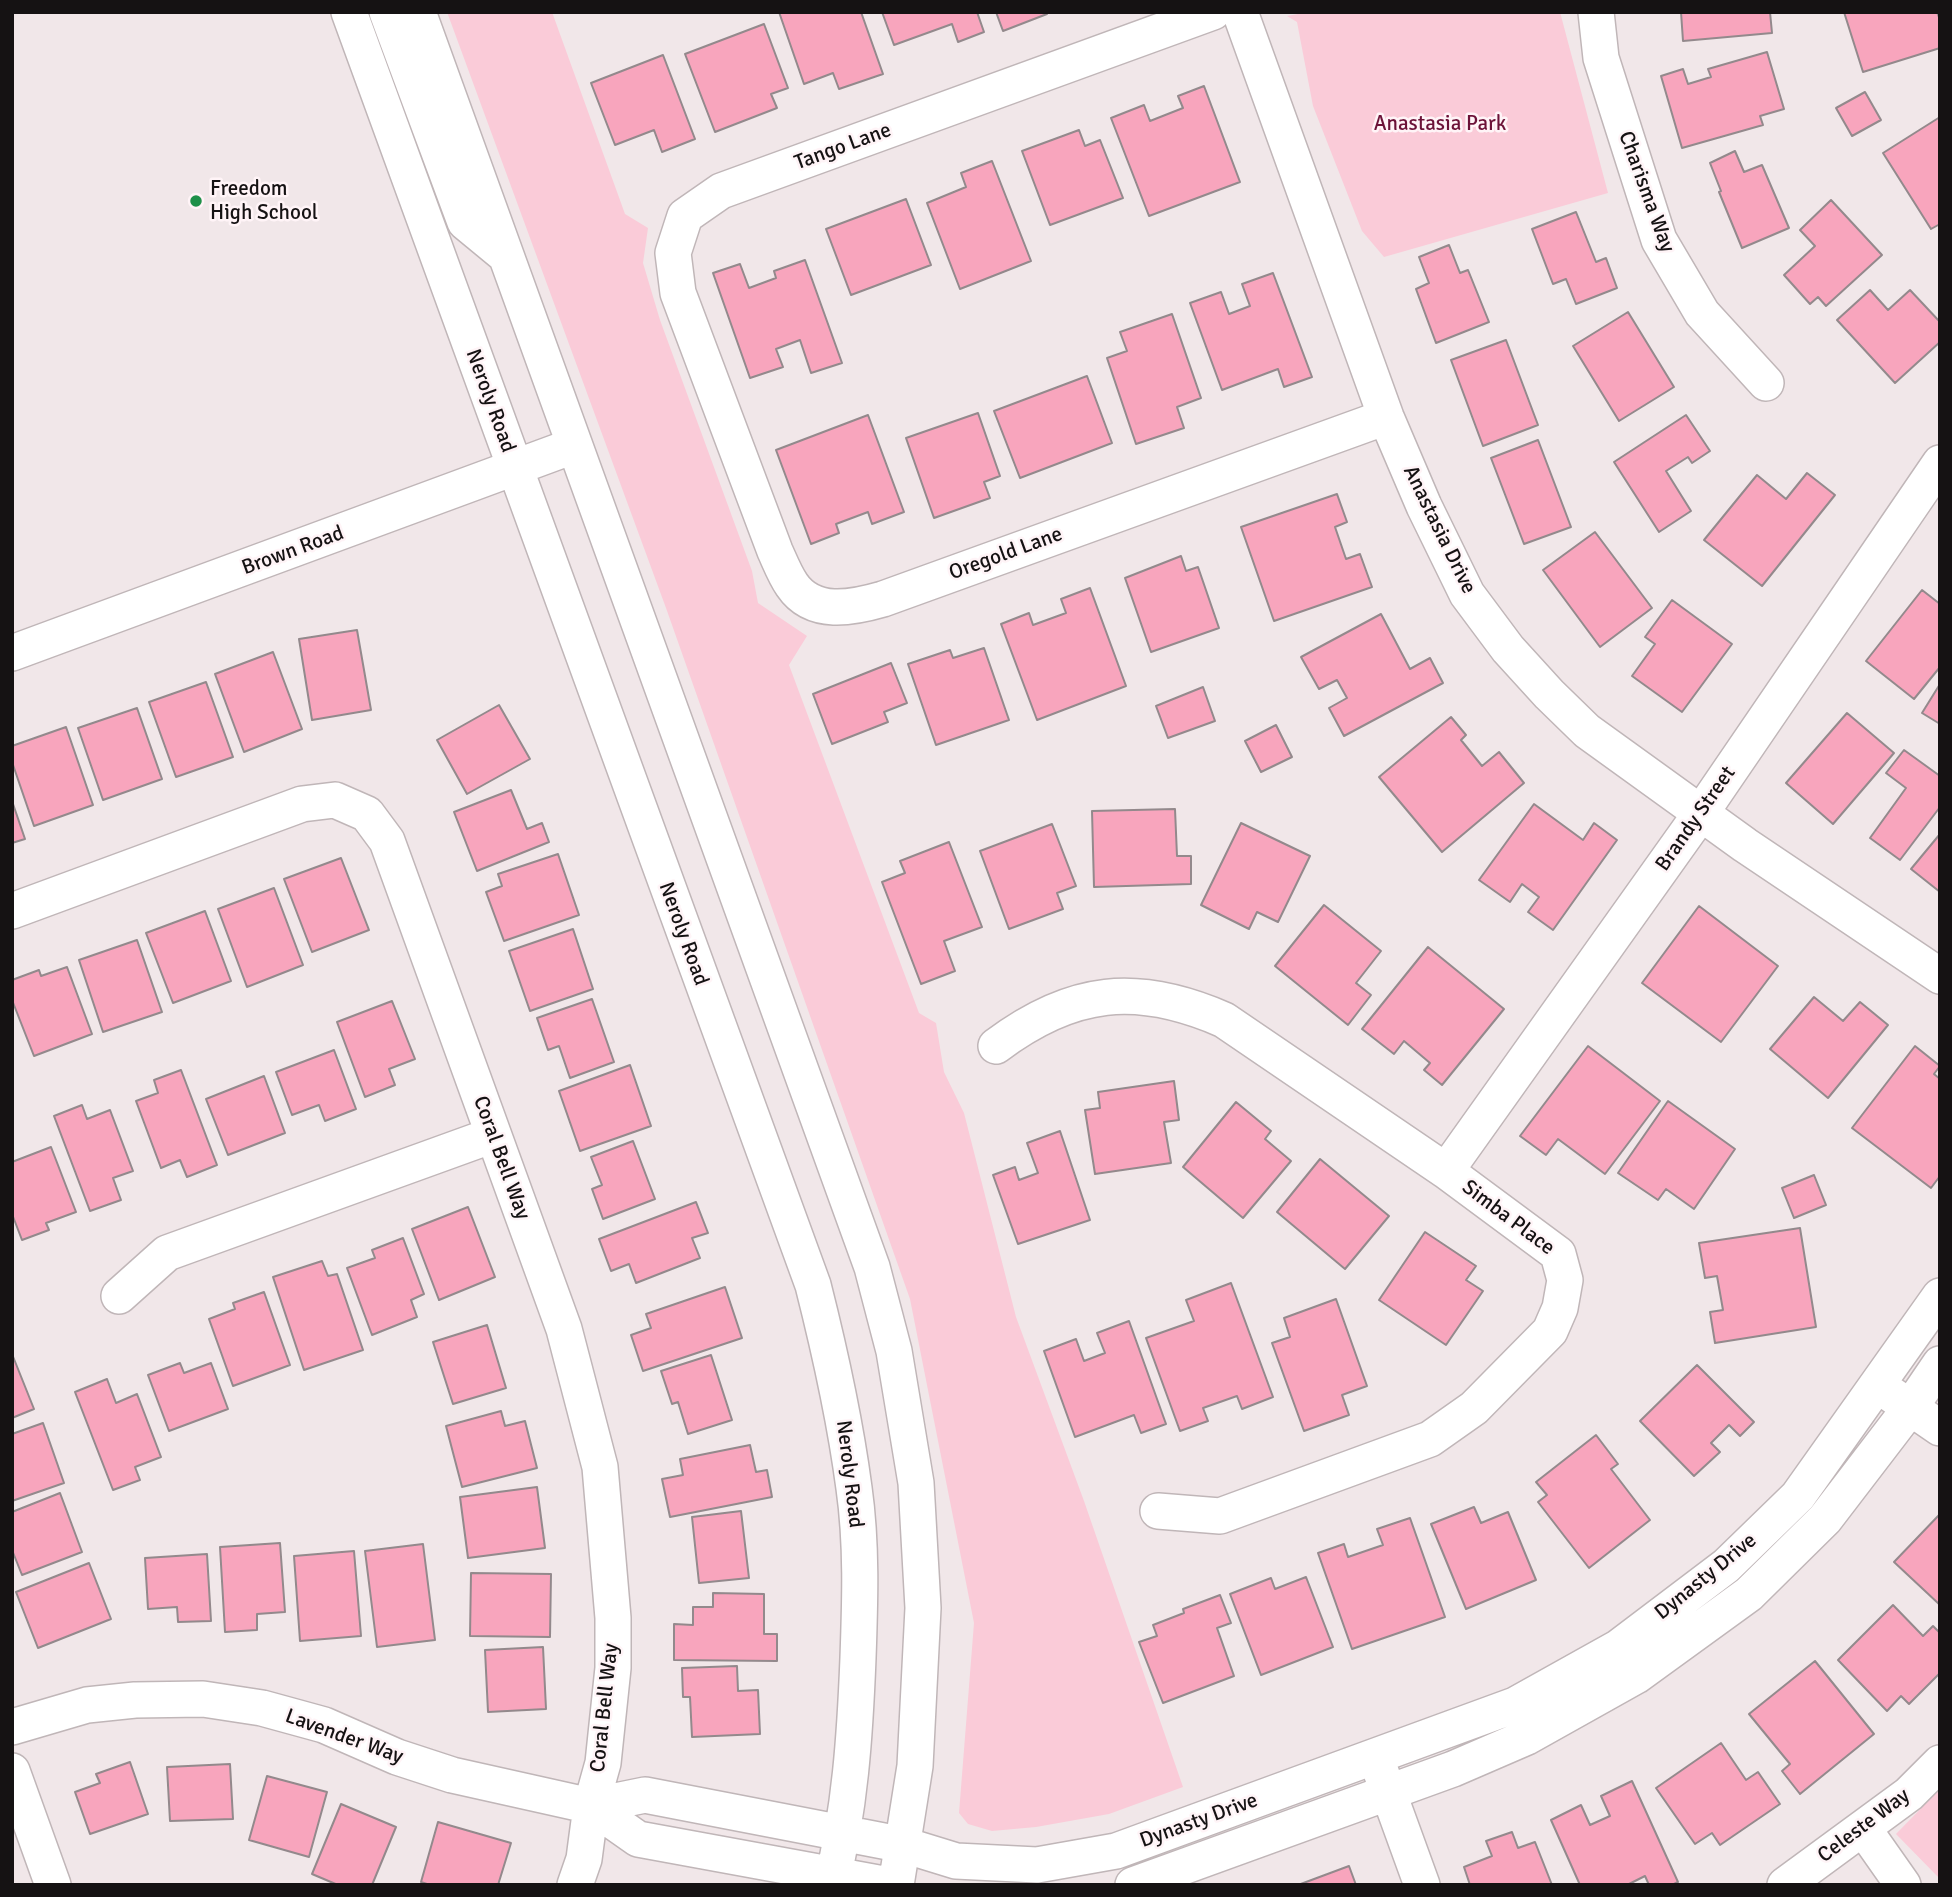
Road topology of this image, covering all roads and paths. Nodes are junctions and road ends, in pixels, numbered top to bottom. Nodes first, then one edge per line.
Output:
1 (349, 12) edge
2 (387, 12) edge
3 (418, 12) edge
4 (1213, 12) edge
5 (1240, 12) edge
6 (1596, 12) edge
7 (505, 255) junction
8 (1766, 383) dead end
9 (1386, 417) junction
10 (727, 425) joint
11 (573, 446) junction
12 (1940, 463) edge
13 (515, 470) junction
14 (12, 653) edge
15 (1701, 813) junction
16 (12, 911) edge
17 (1940, 976) edge
18 (996, 1046) dead end
19 (493, 1135) junction
20 (1446, 1171) junction
21 (119, 1296) dead end
22 (1940, 1296) edge
23 (1940, 1364) edge
24 (1878, 1385) junction
25 (1910, 1408) junction
26 (1940, 1428) edge
27 (1158, 1511) dead end
28 (12, 1727) edge
29 (1376, 1756) junction
30 (1940, 1763) edge
31 (12, 1771) edge
32 (1388, 1794) junction
33 (591, 1806) junction
34 (1863, 1828) junction
35 (843, 1834) junction
36 (904, 1845) junction
37 (832, 1879) edge
38 (53, 1885) edge
39 (575, 1885) edge
40 (889, 1885) edge
41 (896, 1885) edge
42 (1133, 1885) edge
43 (1422, 1885) edge
44 (1785, 1885) edge
45 (1903, 1885) edge

1 - 13 street, Neroly Road
2 - 7 street
3 - 7 street
4 - 10 street, Tango Lane
5 - 9 street, Anastasia Drive
6 - 8 street, Charisma Way
7 - 11 street
9 - 10 street, Oregold Lane
9 - 15 street, Anastasia Drive
11 - 13 street, Brown Road
11 - 36 street
12 - 15 street, Brandy Street
13 - 14 street, Brown Road
13 - 35 street, Neroly Road
15 - 17 street, Anastasia Drive
15 - 20 street, Brandy Street
16 - 19 street, Coral Bell Way
18 - 20 street, Simba Place
19 - 21 street
19 - 33 street, Coral Bell Way
20 - 27 street, Simba Place
22 - 24 street, Dynasty Drive
23 - 25 street, Dynasty Drive
24 - 25 street
24 - 29 street, Dynasty Drive
25 - 26 street
25 - 32 street, Dynasty Drive
28 - 33 street, Lavender Way
29 - 32 street
29 - 36 street, Dynasty Drive
30 - 34 street, Celeste Way
31 - 38 street
32 - 42 street, Dynasty Drive
32 - 43 street
33 - 35 street, Dynasty Drive
33 - 37 street
33 - 39 street, Coral Bell Way
34 - 44 street, Celeste Way
34 - 45 street
35 - 36 street, Dynasty Drive
35 - 37 street, Neroly Road
36 - 41 street
37 - 40 street

